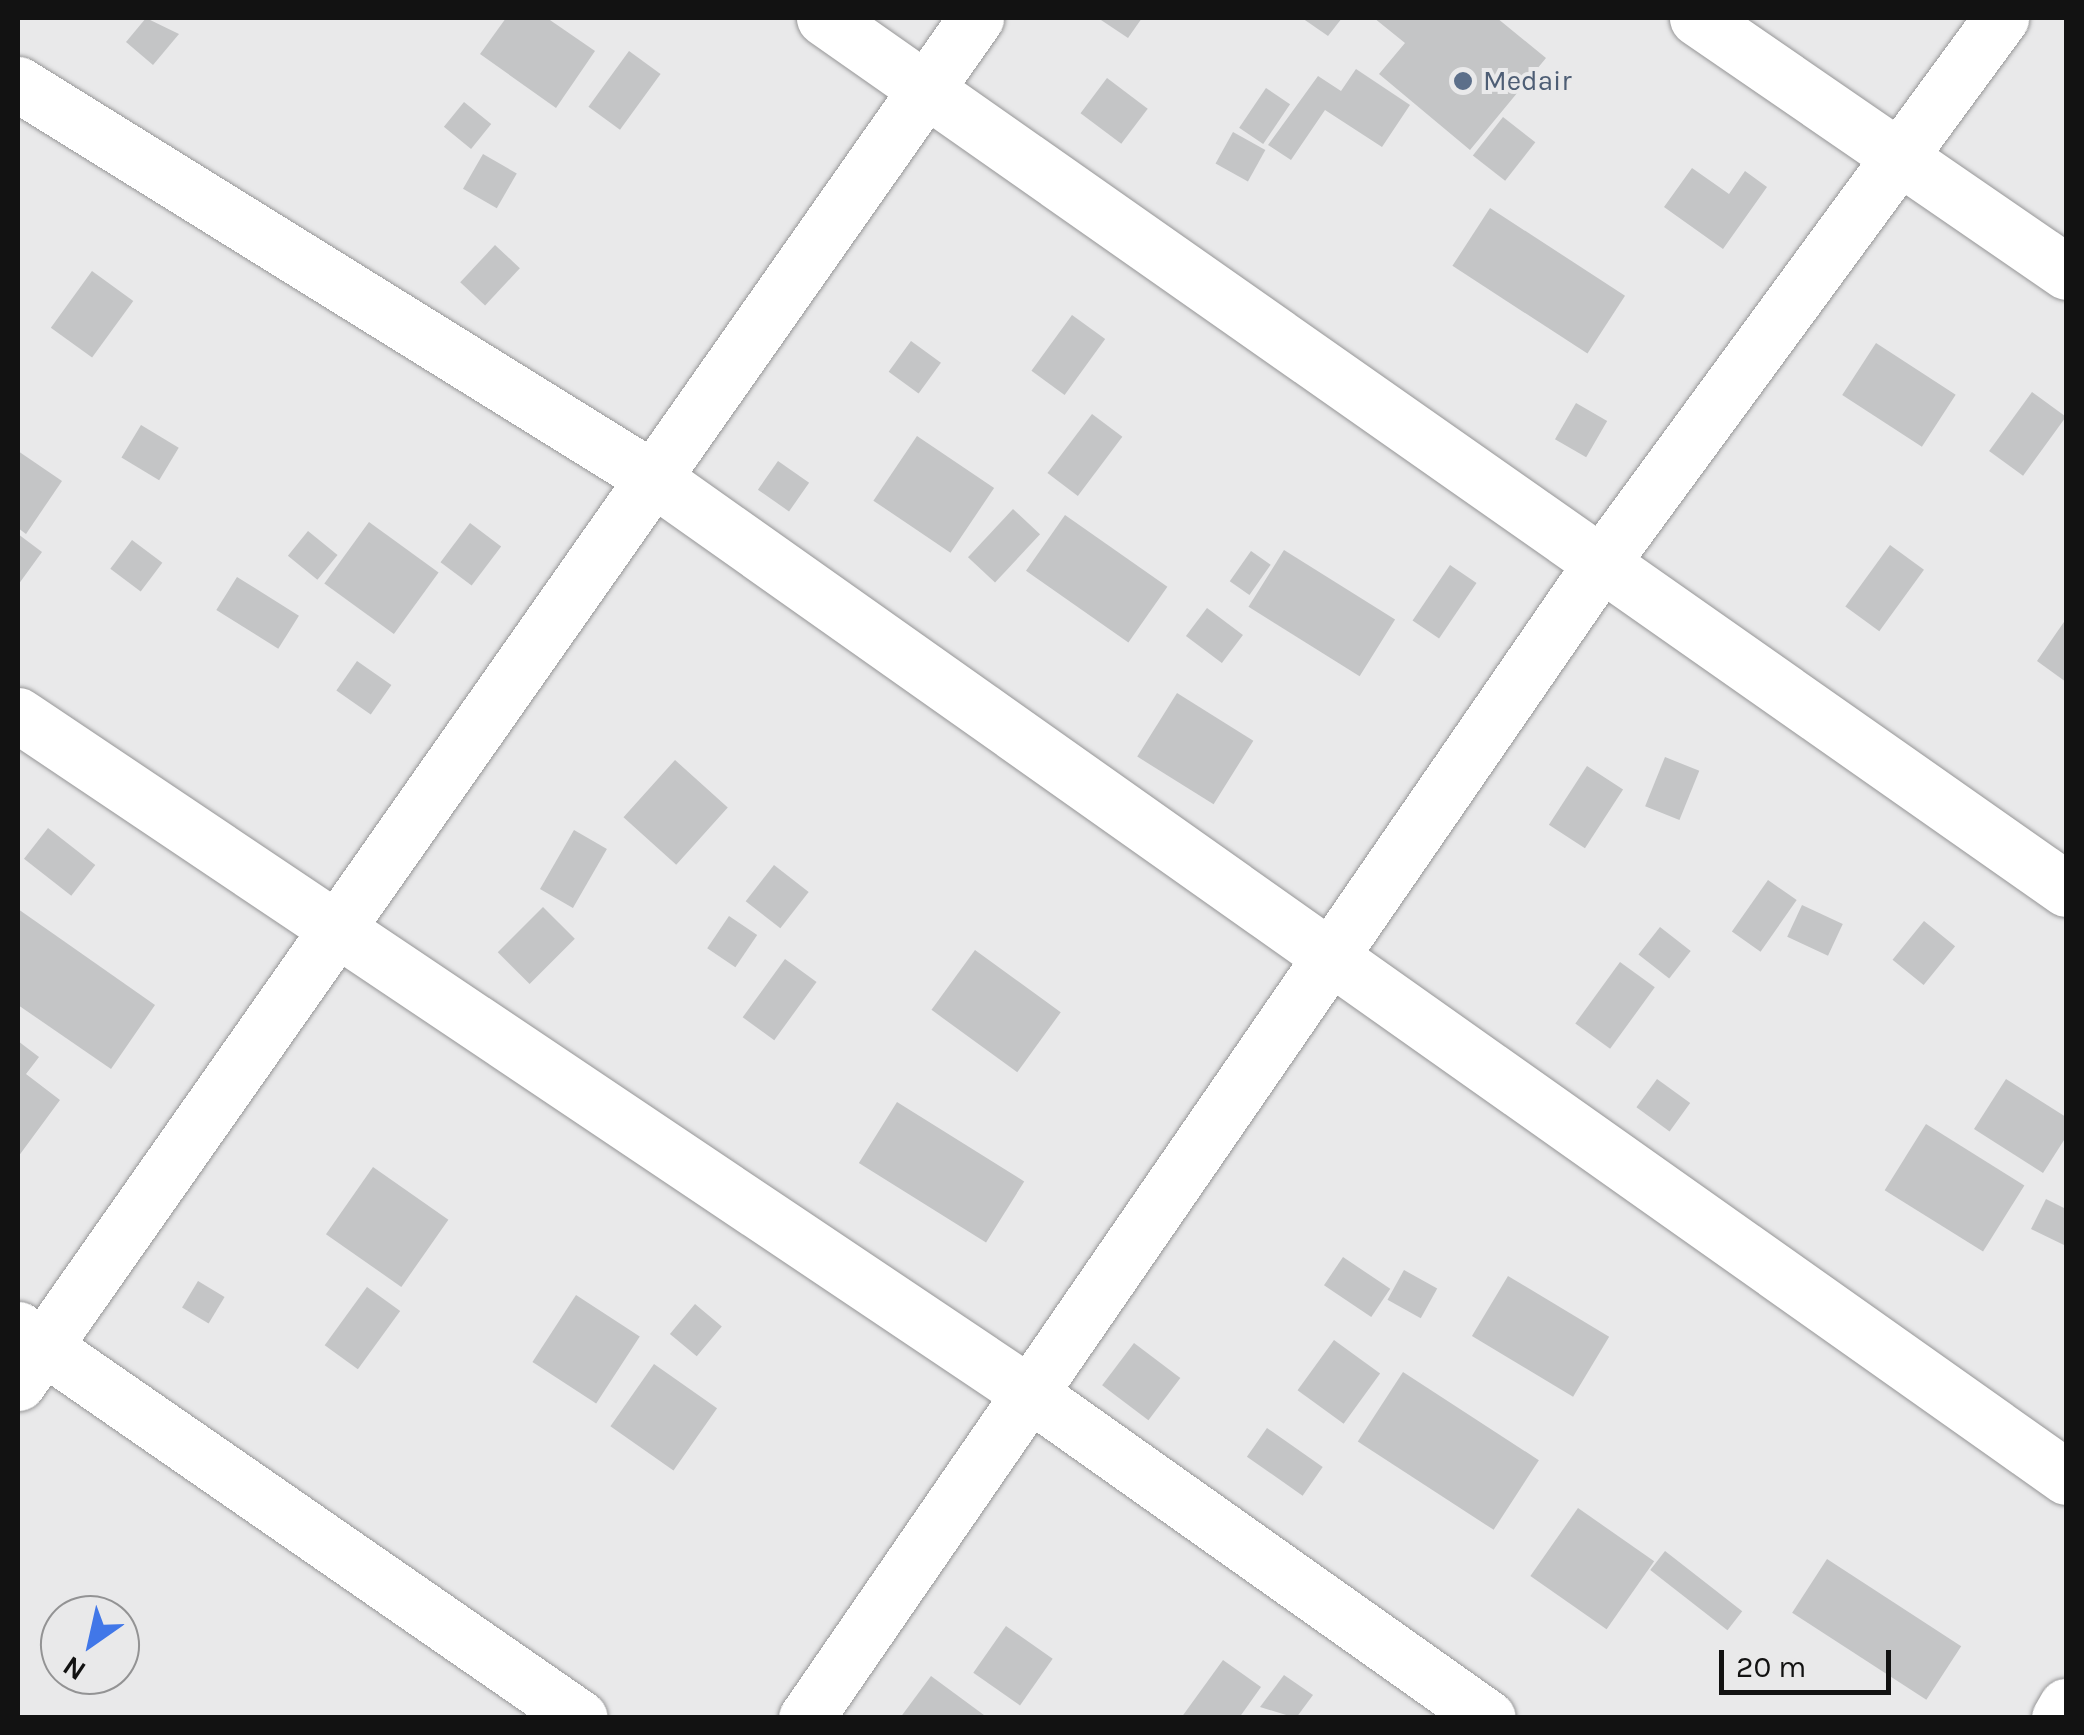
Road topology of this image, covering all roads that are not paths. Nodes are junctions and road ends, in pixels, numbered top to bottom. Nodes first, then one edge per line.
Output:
1 (824, 18) edge
2 (976, 18) edge
3 (1697, 18) edge
4 (2001, 18) edge
5 (18, 84) edge
6 (927, 86) junction
7 (1902, 159) junction
8 (2066, 272) edge
9 (656, 480) junction
10 (1602, 562) junction
11 (18, 715) edge
12 (2066, 889) edge
13 (341, 926) junction
14 (1330, 956) junction
15 (26, 1353) edge
16 (1030, 1393) junction
17 (2066, 1477) edge
18 (2066, 1706) edge
19 (580, 1718) edge
20 (806, 1718) edge
21 (1488, 1718) edge
22 (2058, 1718) edge

1 - 6 street
2 - 6 street
3 - 7 street
4 - 7 street
5 - 9 street
6 - 9 street
6 - 10 street
7 - 8 street
7 - 10 street
9 - 13 street
9 - 14 street
10 - 12 street
10 - 14 street
11 - 13 street
13 - 15 street
13 - 16 street
14 - 16 street
14 - 17 street
15 - 19 street
16 - 20 street
16 - 21 street
18 - 22 street

